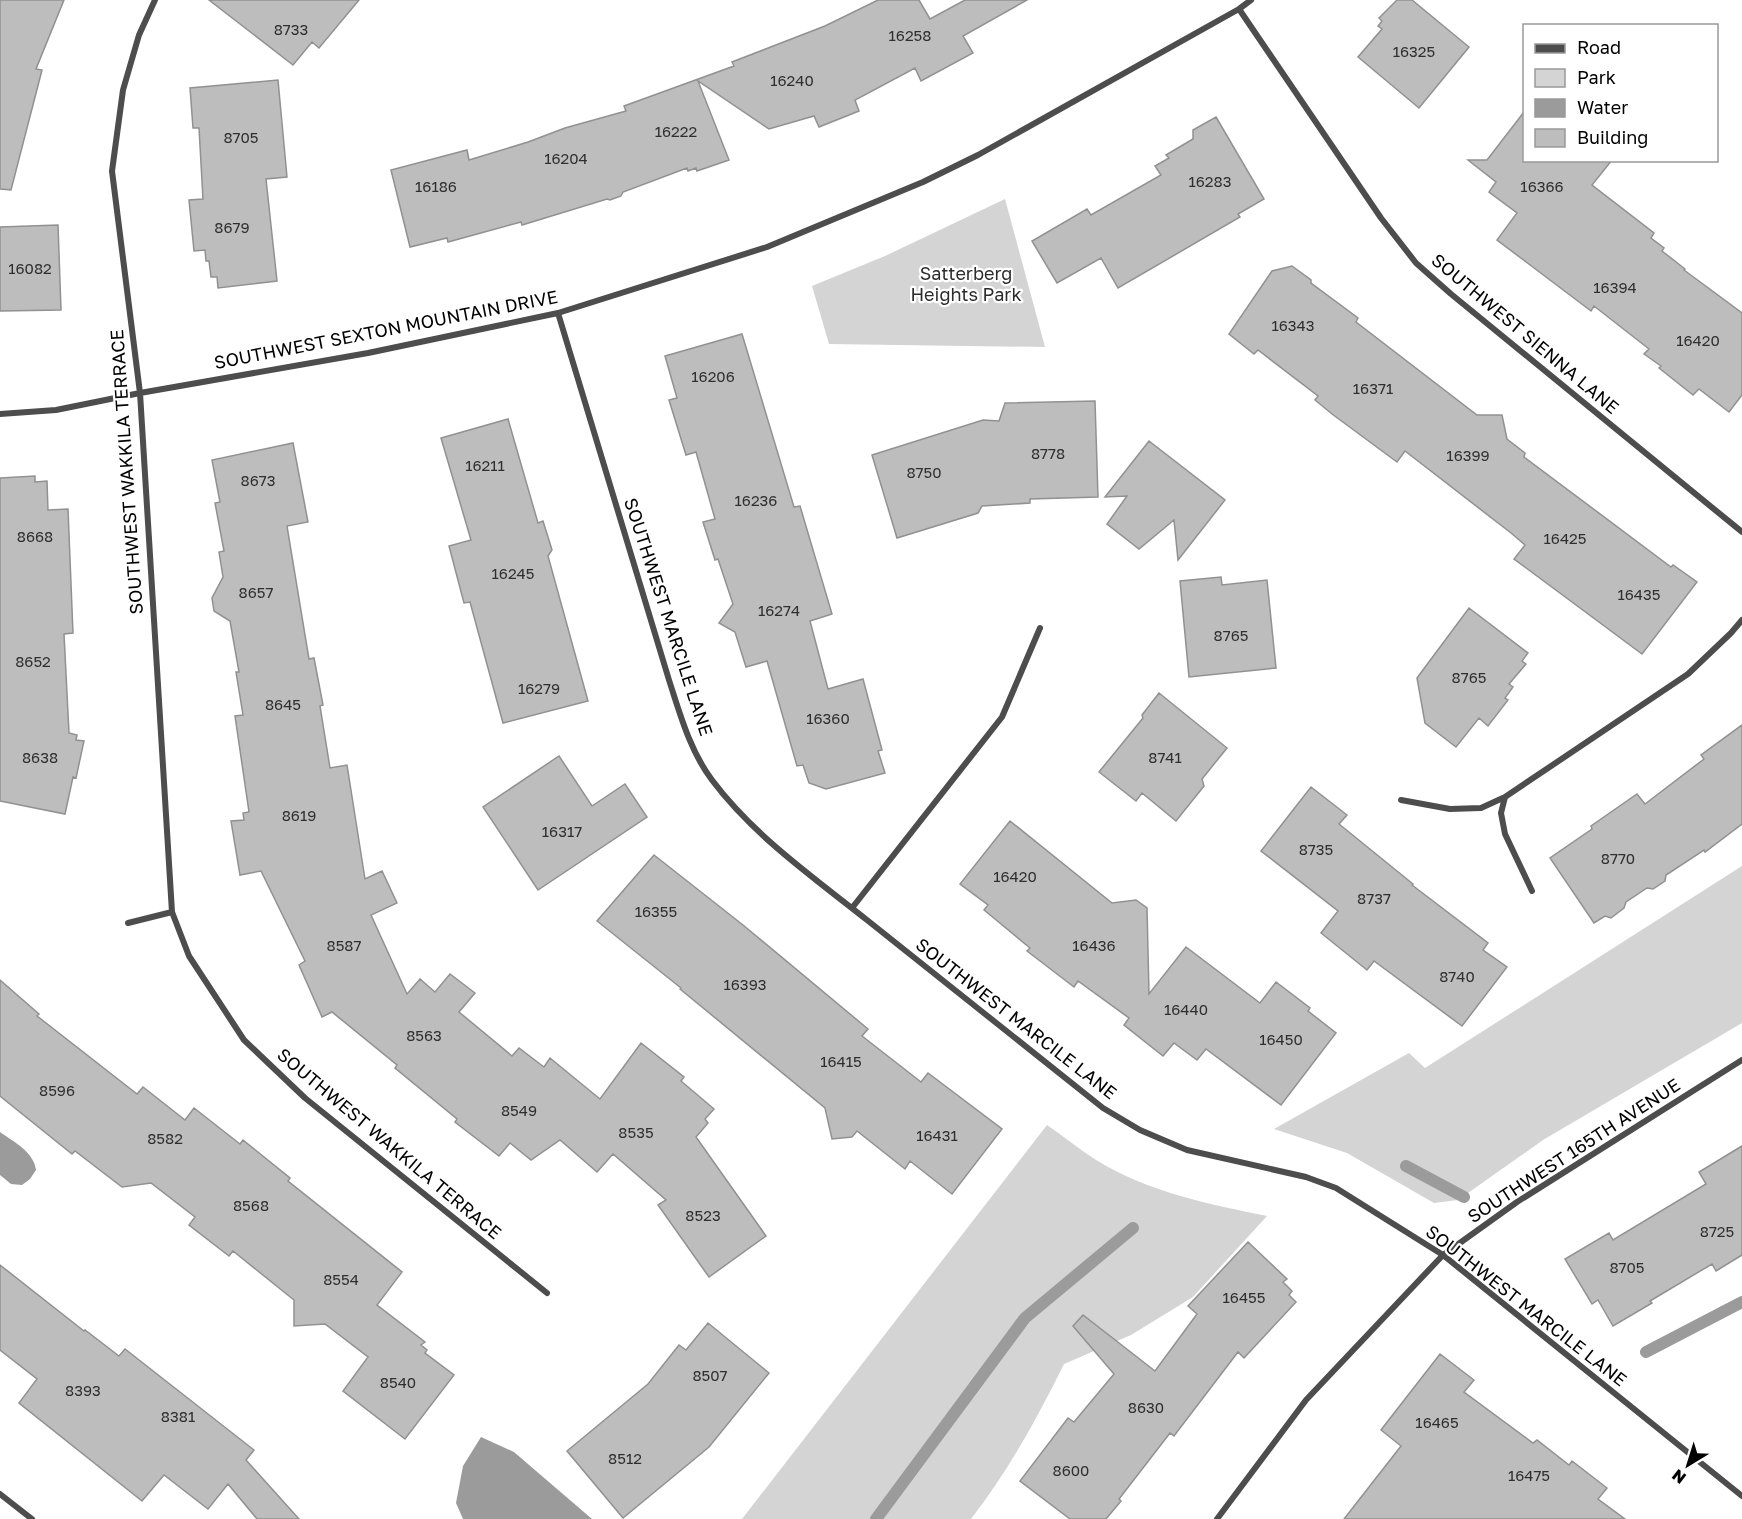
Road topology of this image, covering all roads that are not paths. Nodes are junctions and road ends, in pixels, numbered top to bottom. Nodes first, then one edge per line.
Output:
1 (155, 0) edge
2 (1251, 0) edge
3 (1239, 9) junction
4 (558, 313) junction
5 (140, 393) junction
6 (0, 414) edge
7 (1742, 532) edge
8 (1742, 620) edge
9 (1040, 628) dead end
10 (1505, 797) junction
11 (1401, 800) dead end
12 (1532, 891) dead end
13 (852, 908) junction
14 (172, 912) junction
15 (128, 923) dead end
16 (1742, 1060) edge
17 (1443, 1255) junction
18 (547, 1293) dead end
19 (0, 1494) edge
20 (1742, 1496) edge
21 (32, 1519) edge
22 (1217, 1519) edge

1 - 5 street, SOUTHWEST WAKKILA TERRACE
2 - 3 street, SOUTHWEST SEXTON MOUNTAIN DRIVE
3 - 4 street, SOUTHWEST SEXTON MOUNTAIN DRIVE
3 - 7 street, SOUTHWEST SIENNA LANE
4 - 5 street, SOUTHWEST SEXTON MOUNTAIN DRIVE
4 - 13 street, SOUTHWEST MARCILE LANE
5 - 6 street, SOUTHWEST SEXTON MOUNTAIN DRIVE
5 - 14 street, SOUTHWEST WAKKILA TERRACE
8 - 10 street
9 - 13 street
10 - 11 street
10 - 12 street
13 - 17 street, SOUTHWEST MARCILE LANE
14 - 15 street
14 - 18 street, SOUTHWEST WAKKILA TERRACE
16 - 17 street, SOUTHWEST 165TH AVENUE
17 - 20 street, SOUTHWEST MARCILE LANE
17 - 22 street, SOUTHWEST 165TH AVENUE
19 - 21 street

